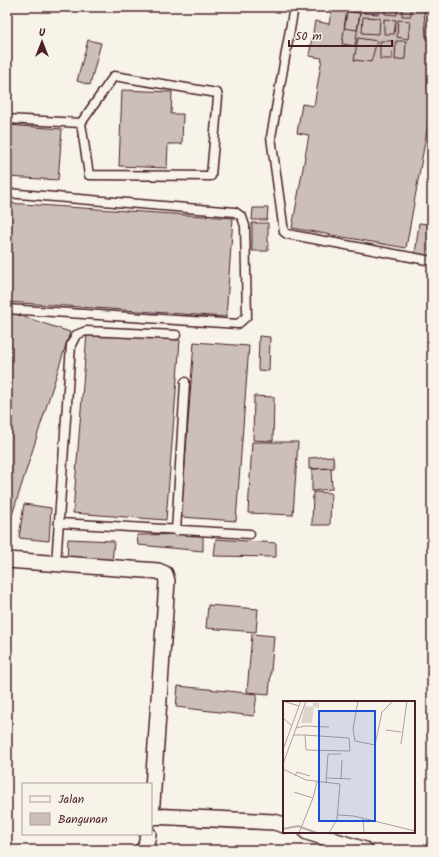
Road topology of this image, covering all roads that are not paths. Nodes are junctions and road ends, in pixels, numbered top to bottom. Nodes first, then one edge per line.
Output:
1 (294, 7) edge
2 (7, 119) edge
3 (81, 123) junction
4 (7, 193) edge
5 (432, 261) edge
6 (7, 309) edge
7 (176, 335) dead end
8 (185, 382) dead end
9 (60, 523) junction
10 (176, 531) junction
11 (250, 534) dead end
12 (7, 560) edge
13 (56, 564) junction
14 (152, 802) edge
15 (152, 817) edge
16 (283, 825) edge
17 (310, 833) edge
18 (148, 835) edge
19 (348, 847) edge
20 (143, 850) edge
21 (365, 850) edge

1 - 5 lane
2 - 3 lane
3 - 3 lane
4 - 6 lane
7 - 9 lane
8 - 10 lane
9 - 10 lane
9 - 13 lane
10 - 11 lane
12 - 13 street
13 - 14 street
15 - 16 street
17 - 19 street
18 - 20 street
19 - 21 street

